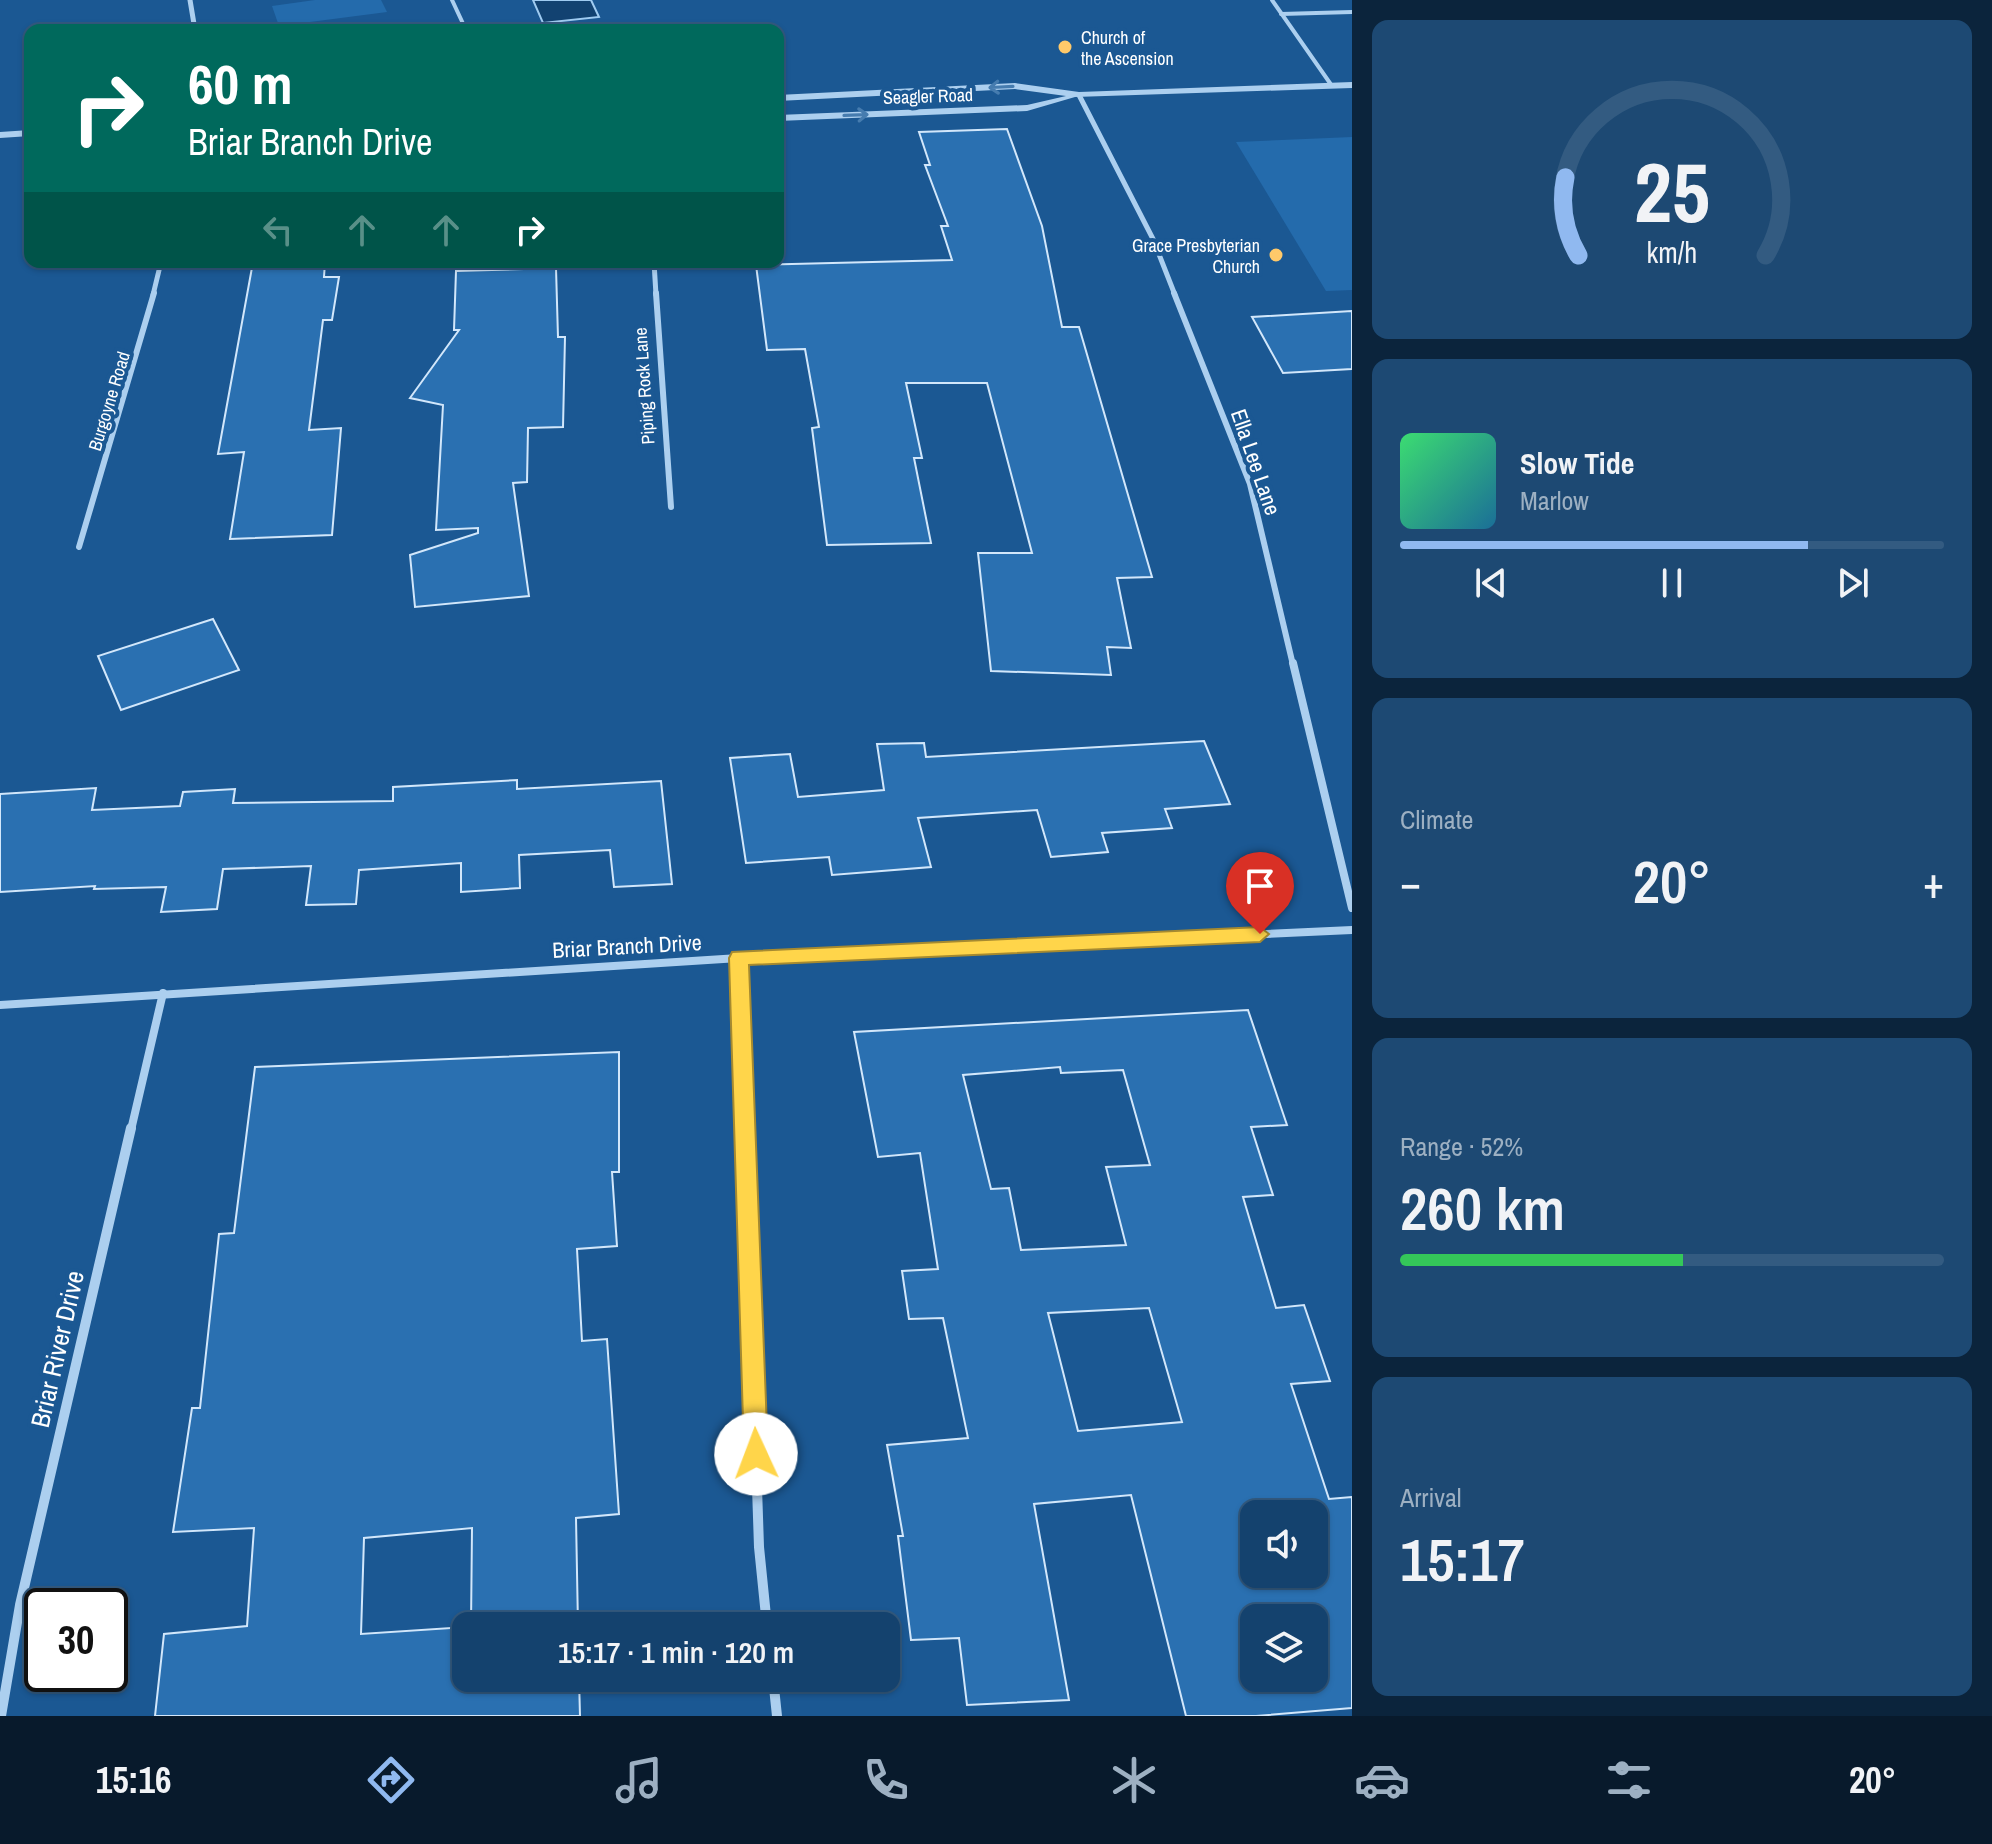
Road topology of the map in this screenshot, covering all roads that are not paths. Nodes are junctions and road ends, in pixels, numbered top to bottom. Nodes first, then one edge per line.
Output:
1 (190, 0) edge
2 (452, 0) edge
3 (1272, 0) edge
4 (1352, 12) edge
5 (1281, 14) junction
6 (194, 24) edge
7 (463, 24) edge
8 (1352, 85) edge
9 (1332, 86) junction
10 (1079, 95) junction
11 (784, 98) edge
12 (784, 118) edge
13 (24, 133) edge
14 (0, 135) edge
15 (160, 268) edge
16 (654, 268) edge
17 (671, 507) dead end
18 (79, 547) dead end
19 (1352, 908) edge
20 (1352, 930) edge
21 (739, 958) junction
22 (163, 993) junction
23 (0, 1005) edge
24 (766, 1612) edge
25 (774, 1692) edge
26 (1, 1716) edge
27 (777, 1716) edge

1 - 6 street
2 - 7 lane
3 - 5 lane
4 - 5 lane
5 - 9 lane
8 - 9 street, Seagler Road
9 - 10 street, Seagler Road
10 -> 11 street, Seagler Road
12 -> 10 street, Seagler Road
10 - 19 street, Ella Lee Lane
13 - 14 street
15 - 18 street, Burgoyne Road
16 - 17 street, Piping Rock Lane
20 - 21 street, Briar Branch Drive
21 - 22 street, Briar Branch Drive
21 - 24 street
22 - 23 street, Briar Branch Drive
22 - 26 street, Briar River Drive
25 - 27 street

